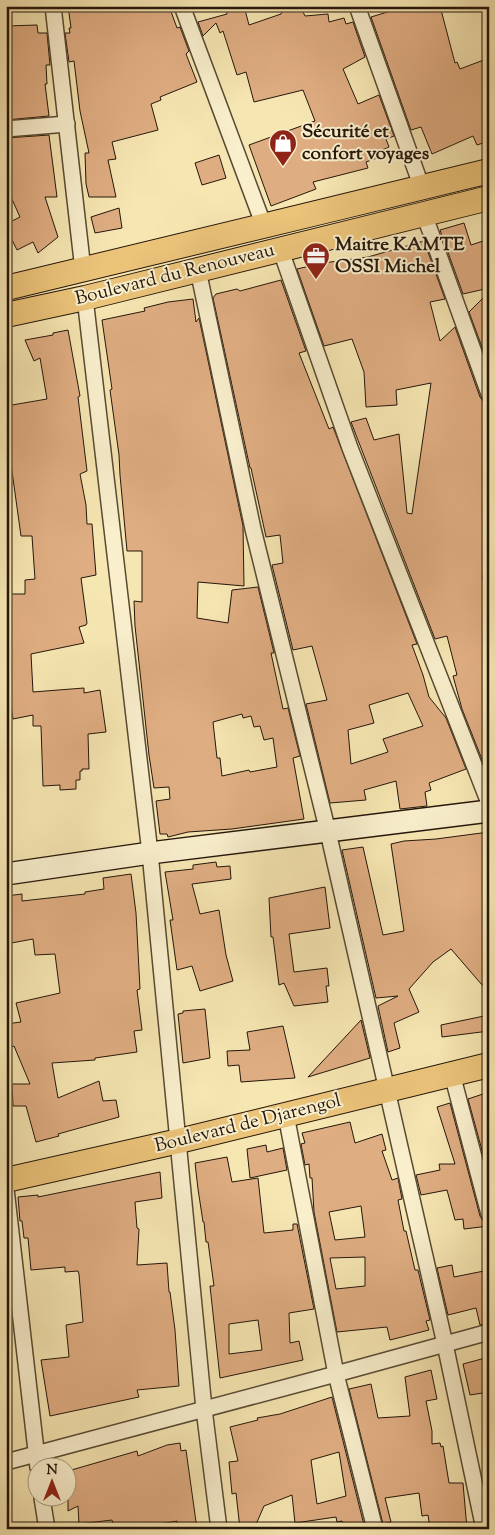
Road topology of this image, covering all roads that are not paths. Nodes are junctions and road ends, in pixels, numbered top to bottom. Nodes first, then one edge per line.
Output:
1 (53, 6) edge
2 (182, 6) edge
3 (357, 6) edge
4 (67, 124) junction
5 (6, 129) edge
6 (489, 171) edge
7 (422, 188) junction
8 (489, 198) edge
9 (424, 214) junction
10 (264, 226) junction
11 (280, 248) junction
12 (83, 270) junction
13 (198, 270) junction
14 (6, 288) edge
15 (85, 298) junction
16 (6, 316) edge
17 (489, 394) edge
18 (489, 803) edge
19 (489, 811) edge
20 (328, 832) junction
21 (150, 853) junction
22 (6, 874) edge
23 (489, 1065) edge
24 (452, 1074) junction
25 (387, 1089) junction
26 (286, 1115) junction
27 (179, 1141) junction
28 (6, 1180) edge
29 (6, 1189) edge
30 (489, 1214) edge
31 (489, 1332) edge
32 (445, 1344) junction
33 (336, 1374) junction
34 (204, 1409) junction
35 (37, 1458) edge
36 (44, 1458) edge
37 (28, 1461) edge
38 (6, 1462) edge
39 (44, 1508) edge
40 (47, 1529) edge
41 (219, 1529) edge
42 (375, 1529) edge
43 (484, 1529) edge

1 - 4 street
2 - 10 street
3 - 7 street
4 - 5 street
4 - 12 street
6 - 7 main road, Boulevard du Renouveau
7 - 10 main road, Boulevard du Renouveau
8 - 9 main road, Boulevard du Renouveau
9 - 11 main road, Boulevard du Renouveau
9 - 17 street
10 - 12 main road, Boulevard du Renouveau
11 - 13 main road, Boulevard du Renouveau
11 - 18 street
12 - 14 main road, Boulevard du Renouveau
13 - 15 main road, Boulevard du Renouveau
13 - 20 street
15 - 16 main road, Boulevard du Renouveau
15 - 21 street
19 - 20 main road
20 - 21 main road
20 - 25 street
21 - 22 main road
21 - 27 street
23 - 24 main road, Boulevard de Djarengol
24 - 25 main road, Boulevard de Djarengol
24 - 30 street
25 - 26 main road, Boulevard de Djarengol
25 - 32 street
26 - 27 main road, Boulevard de Djarengol
26 - 33 street
27 - 28 main road, Boulevard de Djarengol
27 - 34 street
29 - 35 street
31 - 32 street
32 - 33 street
32 - 43 street
33 - 34 street
33 - 42 street
34 - 36 street
34 - 41 street
37 - 38 street
39 - 40 street

